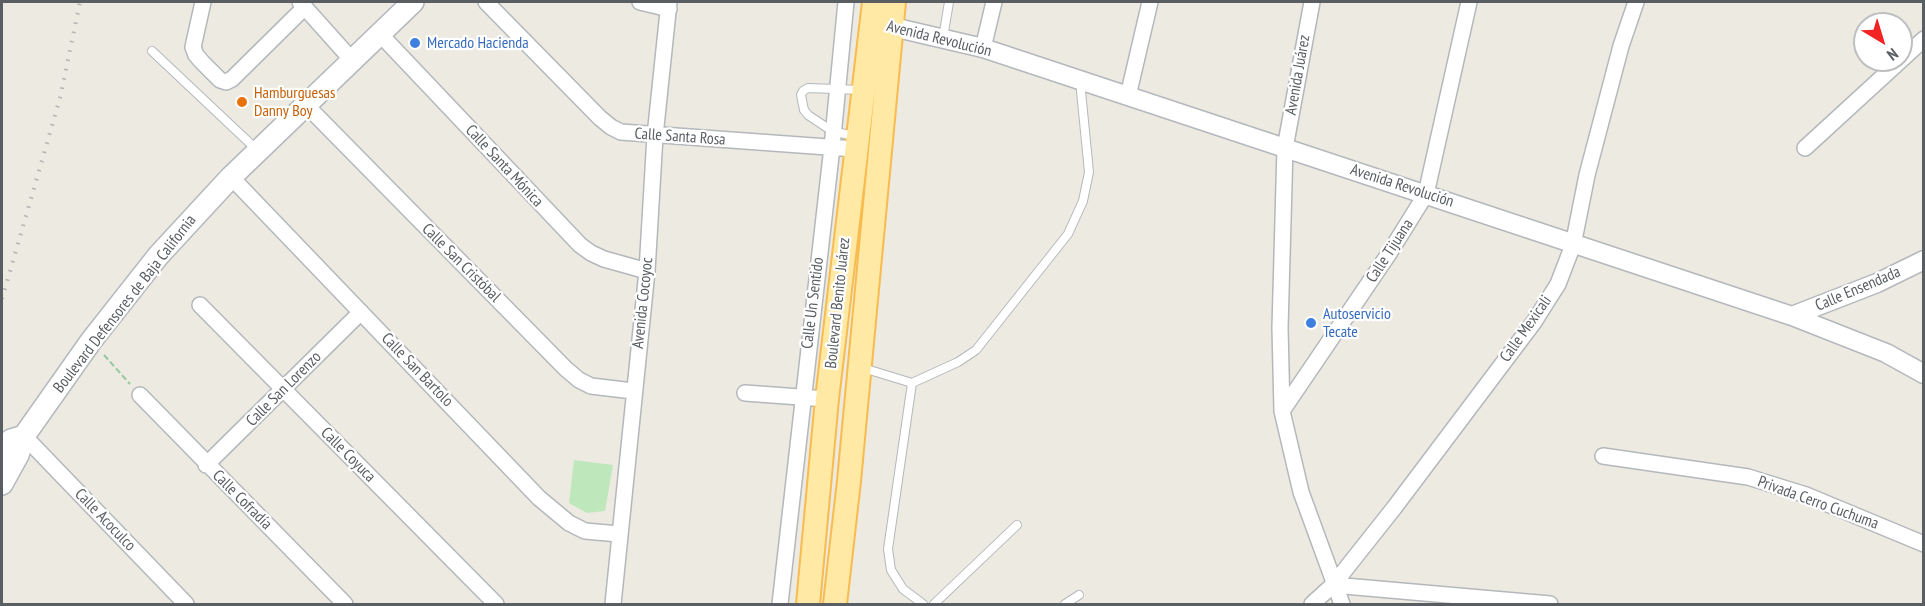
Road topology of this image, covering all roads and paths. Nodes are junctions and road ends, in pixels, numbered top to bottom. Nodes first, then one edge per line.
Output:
1 (203, 2) edge
2 (413, 2) edge
3 (486, 2) edge
4 (640, 2) edge
5 (846, 2) edge
6 (894, 2) edge
7 (949, 2) edge
8 (994, 2) edge
9 (1150, 2) edge
10 (1312, 2) edge
11 (1469, 2) edge
12 (1636, 2) edge
13 (302, 4) edge
14 (669, 5) edge
15 (879, 16) edge
16 (844, 21) junction
17 (379, 33) junction
18 (943, 38) junction
19 (1923, 39) edge
20 (983, 48) junction
21 (152, 51) dead end
22 (351, 59) junction
23 (1080, 80) junction
24 (837, 89) junction
25 (863, 90) junction
26 (1128, 96) junction
27 (305, 104) junction
28 (655, 136) junction
29 (832, 139) junction
30 (856, 143) junction
31 (1285, 148) junction
32 (1805, 148) dead end
33 (258, 150) junction
34 (231, 177) junction
35 (1426, 194) junction
36 (1573, 245) junction
37 (1923, 260) edge
38 (646, 271) junction
39 (200, 304) dead end
40 (361, 312) junction
41 (1792, 316) junction
42 (91, 341) junction
43 (860, 367) junction
44 (1923, 374) edge
45 (912, 383) junction
46 (284, 390) junction
47 (633, 391) junction
48 (745, 393) dead end
49 (140, 395) joint
50 (802, 397) junction
51 (827, 399) junction
52 (1282, 411) junction
53 (24, 436) junction
54 (2, 451) edge
55 (1602, 456) dead end
56 (206, 465) junction
57 (2, 484) edge
58 (1017, 525) dead end
59 (619, 534) junction
60 (1923, 544) edge
61 (1333, 585) junction
62 (1079, 595) dead end
63 (186, 604) edge
64 (345, 604) edge
65 (496, 604) edge
66 (613, 604) edge
67 (780, 604) edge
68 (808, 604) edge
69 (835, 604) edge
70 (923, 604) edge
71 (934, 604) edge
72 (1065, 604) edge
73 (1312, 604) edge
74 (1342, 604) edge
75 (1550, 604) edge

1 - 13 street
2 - 17 main road, Boulevard Defensores de Baja California
3 - 28 street, Calle Santa Rosa
4 - 14 street
5 - 16 street, Calle Un Sentido
6 - 15 main road, Boulevard Benito Juárez
7 - 18 lane
8 - 20 street
9 - 26 street
10 - 31 street, Avenida Juárez
11 - 35 street, Calle Tijuana
12 - 36 street, Calle Mexicali
13 - 22 street
14 - 28 street, Avenida Cocoyoc
15 - 16 street
15 - 18 street, Avenida Revolución
15 - 25 main road, Boulevard Benito Juárez
15 - 43 main road, Boulevard Benito Juárez
16 - 24 street, Calle Un Sentido
17 - 22 main road, Boulevard Defensores de Baja California
17 - 38 street, Calle Santa Mónica
18 - 20 street, Avenida Revolución
19 - 32 street
20 - 23 street, Avenida Revolución
21 - 33 lane
22 - 27 main road, Boulevard Defensores de Baja California
23 - 26 street, Avenida Revolución
23 - 45 lane
24 - 25 lane
24 - 29 street, Calle Un Sentido
24 - 29 lane
25 - 30 main road, Boulevard Benito Juárez
26 - 31 street, Avenida Revolución
27 - 33 main road, Boulevard Defensores de Baja California
27 - 47 street, Calle San Cristóbal
28 - 29 street, Calle Santa Rosa
28 - 38 street, Avenida Cocoyoc
29 - 30 street, Calle Santa Rosa
29 - 50 street, Calle Un Sentido
30 - 51 main road, Boulevard Benito Juárez
31 - 35 street, Avenida Revolución
31 - 52 street, Avenida Juárez
33 - 34 main road, Boulevard Defensores de Baja California
34 - 40 street, Calle San Bartolo
34 - 42 main road, Boulevard Defensores de Baja California
35 - 36 street, Avenida Revolución
35 - 52 street, Calle Tijuana
36 - 41 street, Avenida Revolución
36 - 61 street, Calle Mexicali
37 - 41 street, Calle Ensendada
38 - 47 street, Avenida Cocoyoc
39 - 46 street, Calle Coyuca
40 - 46 street, Calle San Lorenzo
40 - 59 street, Calle San Bartolo
41 - 44 street, Avenida Revolución
42 - 49 path
42 - 53 main road, Boulevard Defensores de Baja California
43 - 45 lane
43 - 69 main road, Boulevard Benito Juárez
45 - 70 lane
46 - 56 street, Calle San Lorenzo
46 - 65 street, Calle Coyuca
47 - 59 street, Avenida Cocoyoc
48 - 50 street
49 - 56 street, Calle Cofradía
50 - 51 street
50 - 67 street, Calle Un Sentido
51 - 68 main road, Boulevard Benito Juárez
52 - 61 street, Avenida Juárez
53 - 54 main road, Boulevard Defensores de Baja California
53 - 57 main road, Boulevard Defensores de Baja California
53 - 63 street, Calle Acoculco
55 - 60 street, Privada Cerro Cuchuma
56 - 64 street, Calle Cofradía
58 - 71 lane
59 - 66 street, Avenida Cocoyoc
61 - 73 street, Calle Mexicali
61 - 74 street, Avenida Juárez
61 - 75 street
62 - 72 lane

